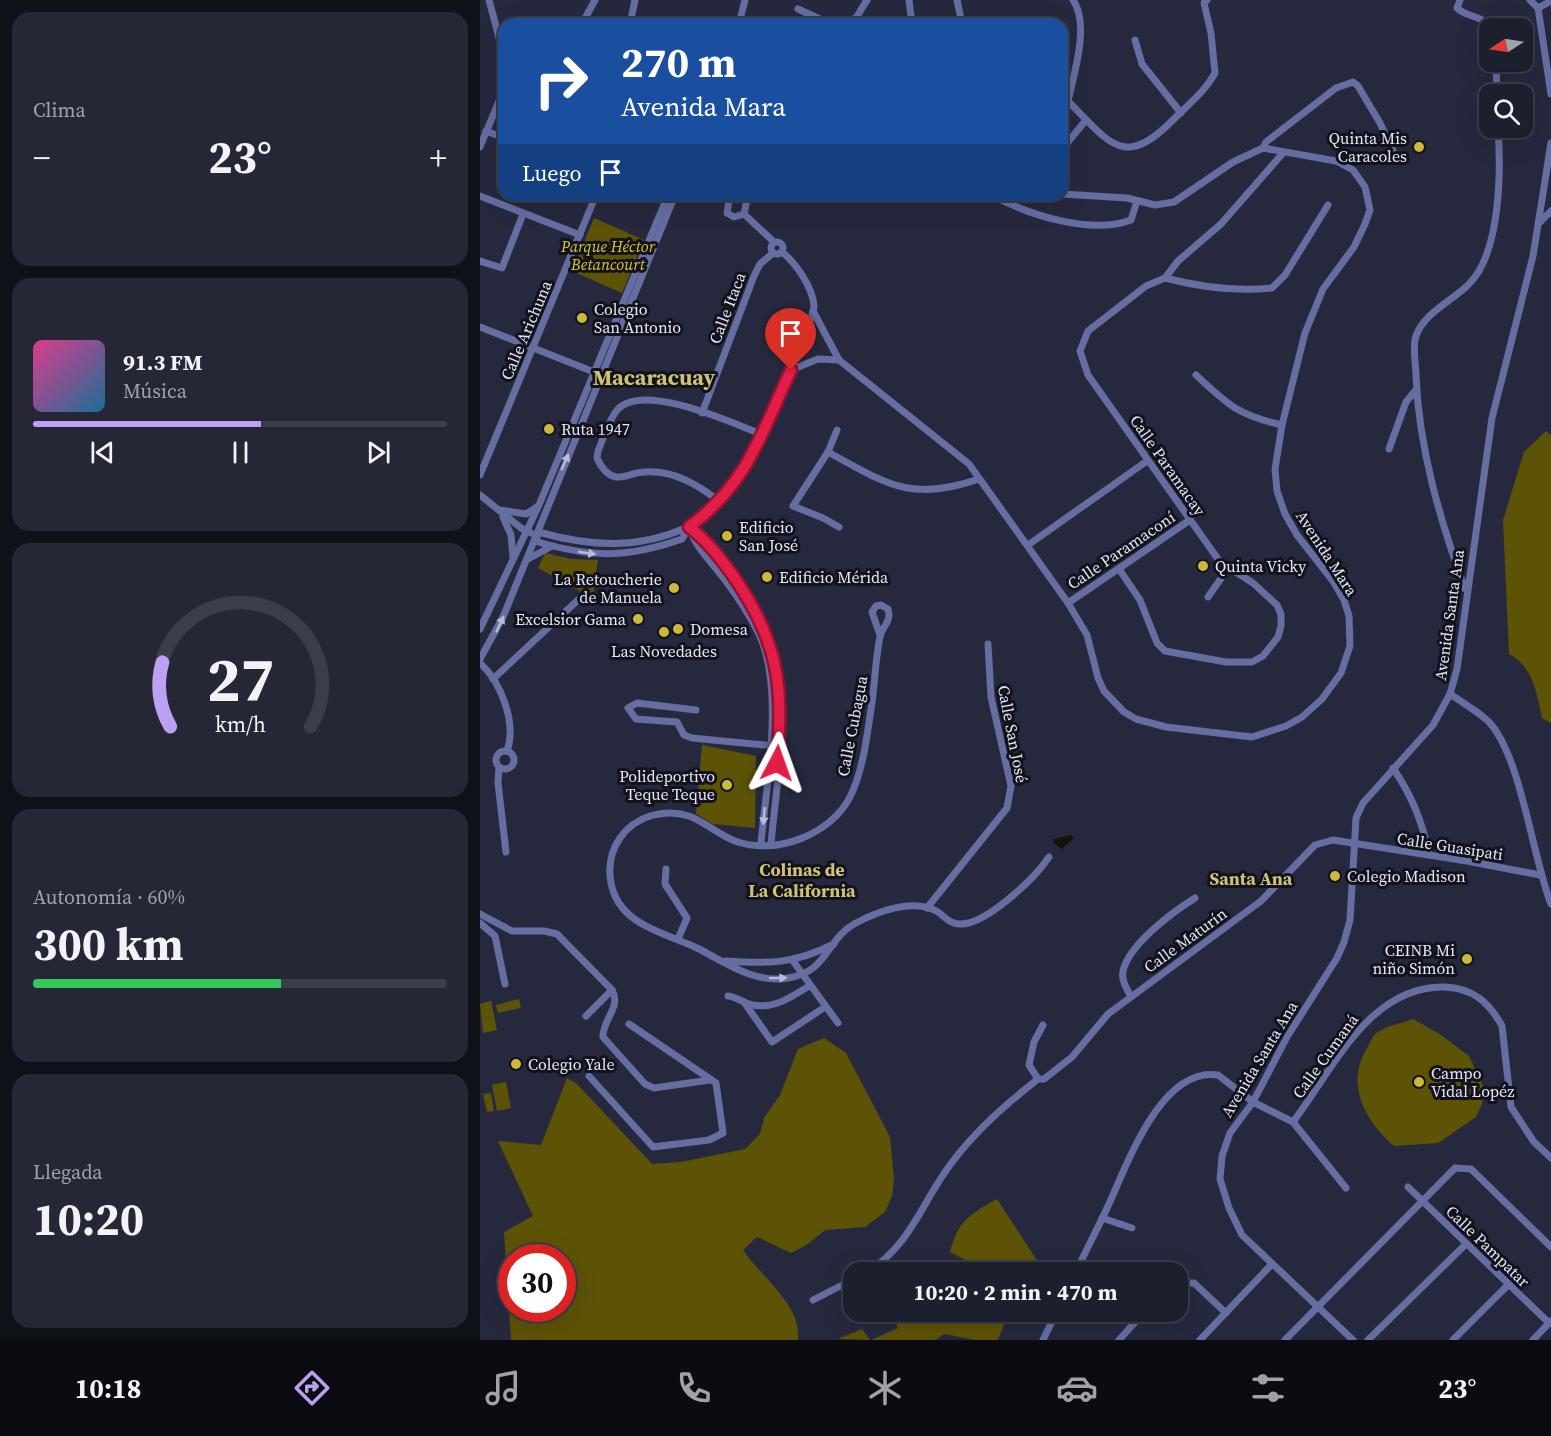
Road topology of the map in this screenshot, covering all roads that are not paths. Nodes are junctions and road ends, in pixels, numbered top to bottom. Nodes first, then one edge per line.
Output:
1 (489, 0) edge
2 (596, 0) edge
3 (635, 0) edge
4 (745, 0) edge
5 (867, 0) edge
6 (909, 0) edge
7 (957, 0) edge
8 (1072, 0) edge
9 (1460, 0) edge
10 (1530, 0) edge
11 (1204, 1) edge
12 (1551, 1) edge
13 (1540, 4) edge
14 (798, 9) dead end
15 (586, 18) edge
16 (631, 18) edge
17 (740, 18) edge
18 (818, 18) edge
19 (852, 18) edge
20 (911, 18) edge
21 (961, 18) edge
22 (1480, 18) edge
23 (498, 32) edge
24 (1135, 40) dead end
25 (1068, 89) edge
26 (1551, 94) edge
27 (498, 103) edge
28 (1068, 105) edge
29 (1181, 113) junction
30 (1086, 120) junction
31 (486, 131) junction
32 (498, 136) edge
33 (1498, 138) edge
34 (1068, 142) dead end
35 (1551, 143) edge
36 (480, 147) edge
37 (1263, 148) junction
38 (1283, 153) junction
39 (1394, 153) dead end
40 (1068, 195) edge
41 (480, 196) edge
42 (594, 201) edge
43 (665, 201) edge
44 (673, 201) edge
45 (729, 201) edge
46 (747, 201) edge
47 (1007, 201) edge
48 (1137, 201) junction
49 (1328, 205) dead end
50 (1551, 211) edge
51 (523, 214) junction
52 (744, 214) junction
53 (1540, 223) junction
54 (580, 235) junction
55 (774, 242) junction
56 (782, 252) junction
57 (773, 253) junction
58 (480, 261) edge
59 (1165, 278) junction
60 (813, 311) junction
61 (480, 327) edge
62 (534, 347) junction
63 (839, 360) junction
64 (791, 370) junction
65 (594, 372) junction
66 (1196, 375) dead end
67 (1415, 391) junction
68 (702, 413) junction
69 (1282, 425) junction
70 (837, 430) dead end
71 (761, 434) junction
72 (1389, 449) dead end
73 (828, 452) junction
74 (1147, 461) junction
75 (480, 475) edge
76 (980, 478) junction
77 (480, 495) edge
78 (720, 502) junction
79 (539, 505) junction
80 (498, 510) junction
81 (543, 517) junction
82 (1190, 520) junction
83 (689, 527) junction
84 (838, 528) dead end
85 (527, 531) junction
86 (536, 535) junction
87 (553, 536) junction
88 (1028, 545) junction
89 (552, 546) junction
90 (526, 560) junction
91 (513, 561) junction
92 (1229, 567) junction
93 (1119, 569) junction
94 (732, 574) junction
95 (724, 579) junction
96 (1466, 591) junction
97 (1208, 597) dead end
98 (579, 599) dead end
99 (1068, 603) junction
100 (480, 629) edge
101 (880, 634) dead end
102 (988, 644) dead end
103 (480, 661) edge
104 (493, 679) junction
105 (1450, 694) junction
106 (696, 710) dead end
107 (770, 746) junction
108 (779, 746) junction
109 (507, 751) junction
110 (499, 768) junction
111 (1394, 768) junction
112 (761, 844) junction
113 (771, 844) junction
114 (1355, 846) junction
115 (506, 852) dead end
116 (1429, 854) junction
117 (1049, 857) dead end
118 (666, 869) dead end
119 (1540, 875) junction
120 (1195, 898) dead end
121 (1551, 904) edge
122 (927, 908) junction
123 (480, 914) edge
124 (480, 923) edge
125 (678, 939) junction
126 (834, 944) junction
127 (724, 961) junction
128 (793, 961) junction
129 (801, 975) junction
130 (505, 984) dead end
131 (809, 986) junction
132 (612, 990) junction
133 (728, 996) dead end
134 (1131, 997) junction
135 (744, 1002) junction
136 (825, 1007) junction
137 (586, 1016) dead end
138 (838, 1023) dead end
139 (629, 1024) dead end
140 (1043, 1025) dead end
141 (589, 1076) dead end
142 (1038, 1079) junction
143 (710, 1080) junction
144 (1253, 1102) junction
145 (1293, 1122) junction
146 (1551, 1158) edge
147 (1408, 1187) dead end
148 (1346, 1188) dead end
149 (1423, 1201) junction
150 (1102, 1218) junction
151 (1132, 1228) dead end
152 (1466, 1244) junction
153 (1551, 1247) edge
154 (881, 1262) edge
155 (1081, 1262) edge
156 (1271, 1265) junction
157 (1188, 1283) edge
158 (843, 1285) edge
159 (1508, 1285) junction
160 (813, 1300) dead end
161 (1317, 1307) junction
162 (1226, 1313) junction
163 (1052, 1322) edge
164 (1135, 1322) edge
165 (1550, 1322) edge
166 (1043, 1340) edge
167 (1119, 1340) edge
168 (1200, 1340) edge
169 (1285, 1340) edge
170 (1353, 1340) edge
171 (1368, 1340) edge
172 (1453, 1340) edge
173 (1533, 1340) edge

1 - 23 street
2 - 15 street
3 - 16 street
4 - 17 street
5 - 19 street
6 - 20 street
7 - 21 street
8 - 25 street
9 - 22 street
10 - 13 street
11 - 29 street
12 - 13 street
13 - 26 street
14 - 18 street
24 - 29 street
27 - 31 street
28 - 30 street
29 - 30 street
30 - 34 street
31 - 32 street
31 - 36 street
33 - 67 street
35 - 53 street, Avenida Santa Ana
37 - 38 street, Avenida Mara
37 - 39 street
37 - 48 street
38 - 59 street, Calle Paramacay
38 - 69 street, Avenida Mara
40 - 48 street
41 - 51 street
42 - 54 street, Calle Arichuna
43 - 65 street
81 -> 44 street
45 - 52 street
46 - 52 street
47 - 48 street
49 - 59 street
50 - 53 street
51 - 54 street
51 - 58 street
52 - 55 street
53 - 96 street, Avenida Santa Ana
54 - 62 street, Calle Arichuna
55 - 56 street
55 - 57 street
56 - 57 street
56 - 60 street
57 - 68 street, Calle Itaca
59 - 74 street, Calle Paramacay
60 - 63 street
60 - 64 street
61 - 62 street
62 - 65 street
62 - 75 street, Calle Arichuna
63 - 64 street
63 - 76 street, Avenida Mara
64 - 71 street
65 - 79 street
66 - 69 street
67 - 72 street
67 - 96 street
68 - 71 street
68 - 78 street
69 - 99 street, Avenida Mara
70 - 73 street
71 - 78 street
73 - 76 street
73 - 84 street
74 - 82 street, Calle Paramacay
74 - 88 street
76 - 88 street, Avenida Mara
77 - 80 street
78 - 83 street
79 - 80 street
79 - 85 street
80 - 85 street
80 - 91 street
81 - 86 street
81 - 87 street
82 - 92 street, Calle Paramacay
82 - 93 street, Calle Paramaconí
83 - 87 street
89 -> 83 street
83 - 94 street
83 - 95 street
85 - 86 street
85 - 91 street
86 - 87 street
86 - 89 street
86 - 90 street
88 - 99 street, Avenida Mara
89 - 90 street
103 -> 90 street
91 - 100 street
92 - 93 street, Calle Paramacay
92 - 97 street
93 - 99 street, Calle Paramaconí
94 - 95 street
94 - 108 street
95 - 107 street
96 - 105 street, Avenida Santa Ana
98 - 104 street
101 - 113 street, Calle Cubagua
102 - 122 street, Calle San José
103 - 104 street
104 - 109 street
105 - 111 street, Avenida Santa Ana
105 - 119 street
106 - 107 street
107 - 108 street
107 -> 112 street
108 - 113 street
109 - 110 street
109 - 110 street
110 - 115 street
111 - 114 street, Avenida Santa Ana
111 - 116 street
112 - 113 street, Calle Cubagua
112 - 125 street, Calle Cubagua
114 - 116 street, Calle Guasipati
114 - 134 street, Calle Maturín
114 - 144 street, Avenida Santa Ana
116 - 119 street, Calle Guasipati
117 - 122 street
118 - 125 street
119 - 121 street
120 - 134 street
122 - 126 street
123 - 132 street
124 - 130 street
125 - 127 street, Calle Cubagua
126 - 128 street
126 - 129 street
127 - 128 street
127 -> 129 street, Calle Cubagua
128 - 129 street
129 - 131 street
131 - 135 street
131 - 136 street
132 - 137 street
132 - 143 street
133 - 135 street
134 - 142 street, Calle Maturín
135 - 136 street
136 - 138 street
139 - 143 street
140 - 142 street
141 - 143 street
142 - 154 street, Calle Maturín
144 - 145 street, Calle Cumaná
144 - 150 street, Calle Cumaná
144 - 156 street, Avenida Santa Ana
145 - 146 street, Calle Cumaná
145 - 148 street, Calle Cumaná
147 - 149 street, Calle Pampatar
149 - 152 street, Calle Pampatar
149 - 153 street
149 - 161 street
150 - 151 street
150 - 155 street, Calle Cumaná
152 - 159 street, Calle Pampatar
152 - 171 street
156 - 161 street, Avenida Santa Ana
156 - 162 street
157 - 162 street
158 - 160 street
159 - 165 street, Calle Pampatar
159 - 172 street
161 - 169 street
161 - 170 street, Avenida Santa Ana
162 - 168 street
163 - 166 street
164 - 167 street
165 - 173 street

